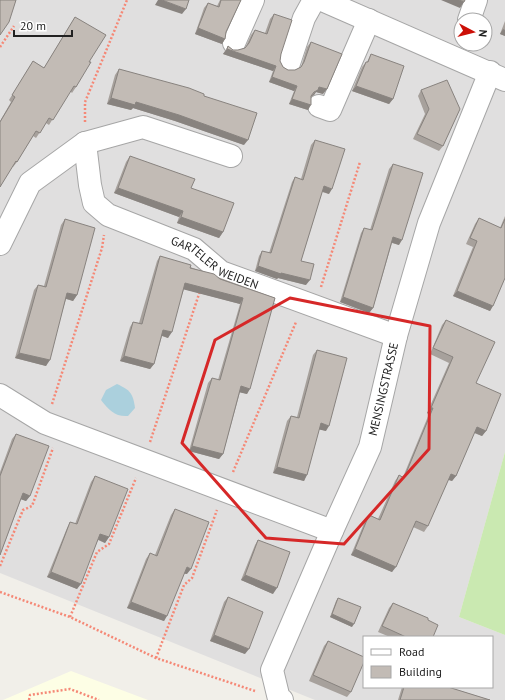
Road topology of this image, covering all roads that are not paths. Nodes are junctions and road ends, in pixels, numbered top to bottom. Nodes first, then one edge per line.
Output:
1 (253, 0) edge
2 (314, 0) edge
3 (322, 0) edge
4 (476, 0) edge
5 (361, 11) edge
6 (472, 12) edge
7 (234, 43) dead end
8 (453, 47) edge
9 (462, 52) edge
10 (289, 63) dead end
11 (498, 76) edge
12 (319, 106) dead end
13 (85, 143) junction
14 (231, 156) dead end
15 (0, 244) edge
16 (396, 336) junction
17 (0, 395) edge
18 (332, 531) junction
19 (279, 700) edge

1 - 7 street
2 - 10 street
3 - 5 street
4 - 6 street
5 - 8 street
5 - 12 street
9 - 11 street
11 - 16 street, MENSINGSTRASSE
13 - 14 street
13 - 15 street
13 - 16 street, GARTELER WEIDEN
16 - 18 street, MENSINGSTRASSE
17 - 18 street
18 - 19 street, MENSINGSTRASSE

